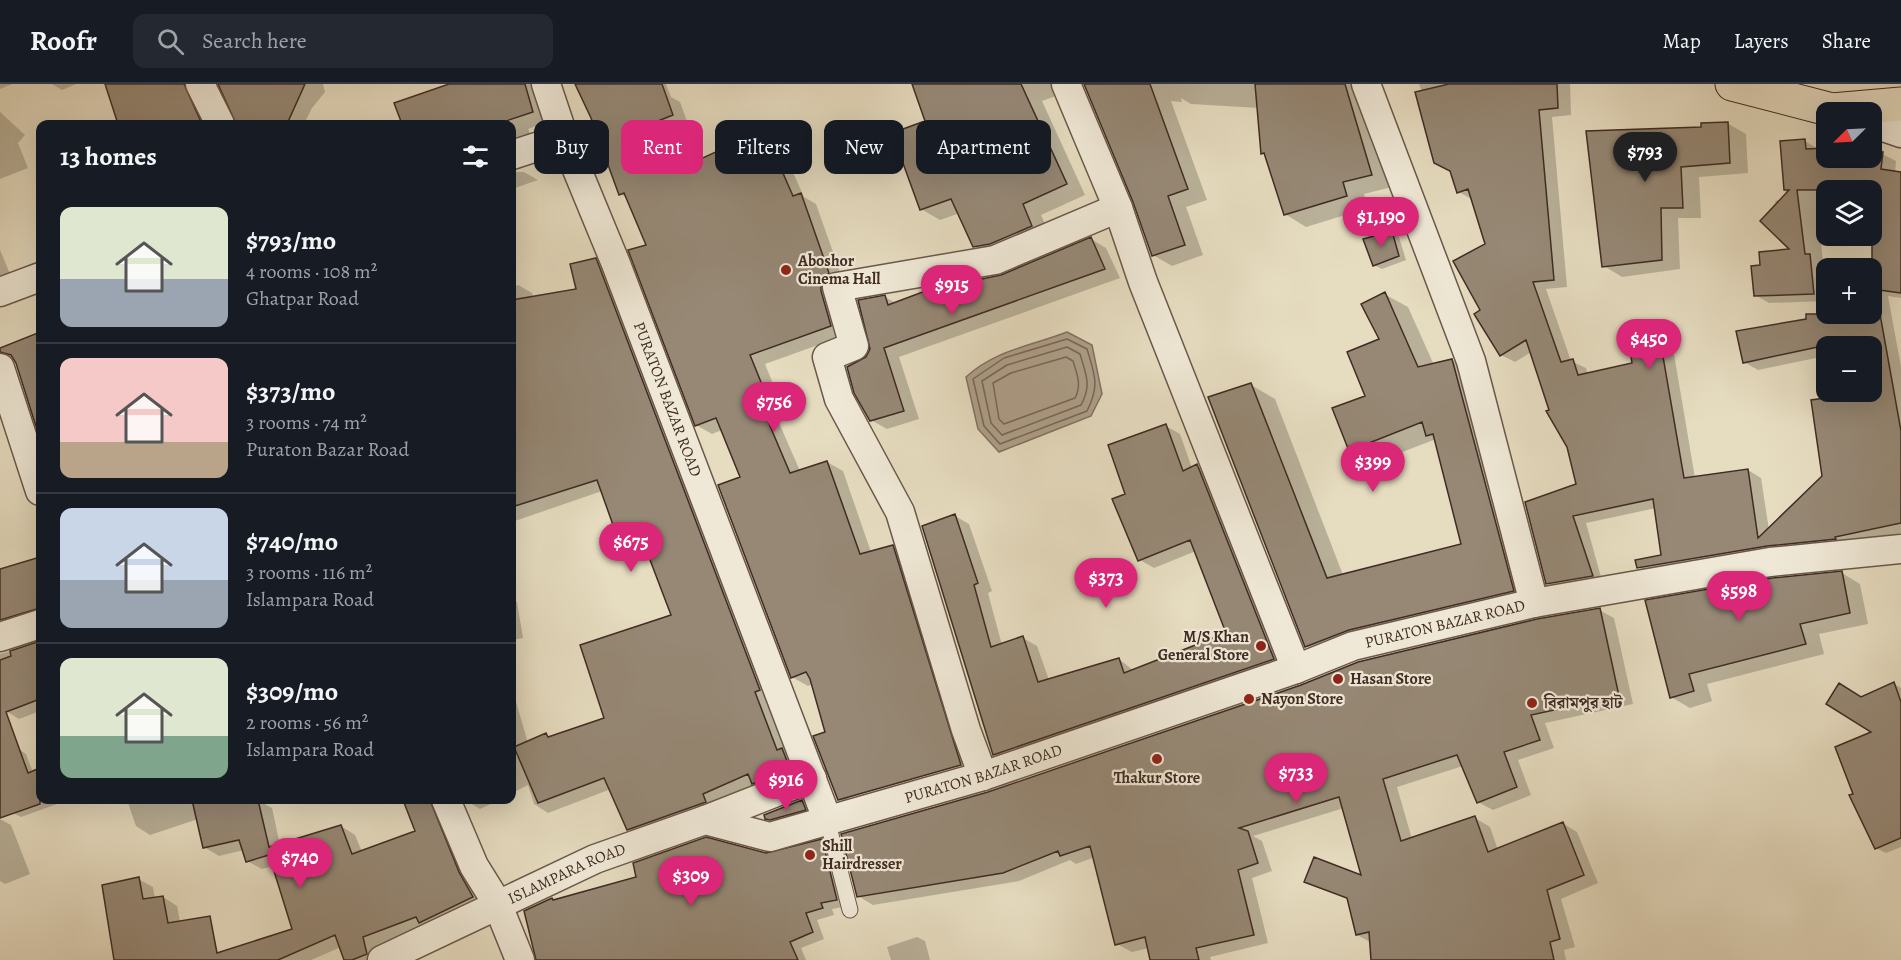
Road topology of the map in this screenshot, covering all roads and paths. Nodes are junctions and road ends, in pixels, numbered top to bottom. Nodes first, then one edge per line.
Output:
1 (200, 84) edge
2 (546, 84) edge
3 (1066, 84) edge
4 (1366, 84) edge
5 (1732, 84) edge
6 (1901, 104) edge
7 (1816, 106) edge
8 (1882, 106) edge
9 (218, 120) edge
10 (558, 120) edge
11 (1882, 126) edge
12 (1901, 133) edge
13 (534, 148) edge
14 (516, 154) edge
15 (579, 174) edge
16 (1118, 208) junction
17 (36, 278) edge
18 (0, 292) edge
19 (0, 368) edge
20 (36, 479) edge
21 (1901, 549) edge
22 (1534, 603) junction
23 (36, 625) edge
24 (0, 637) edge
25 (1296, 669) junction
26 (983, 776) junction
27 (812, 778) junction
28 (448, 804) edge
29 (827, 819) junction
30 (705, 820) junction
31 (497, 903) junction
32 (850, 910) dead end
33 (382, 960) edge
34 (520, 960) edge

1 - 9 street
2 - 10 street, PURATON BAZAR ROAD
3 - 16 street
4 - 22 street
5 - 7 main road
6 - 8 main road
11 - 12 street
13 - 14 street
15 - 27 street, PURATON BAZAR ROAD
16 - 25 street
16 - 26 street
17 - 18 street
19 - 20 street
21 - 22 street, PURATON BAZAR ROAD
22 - 25 street, PURATON BAZAR ROAD
23 - 24 street
25 - 26 street, PURATON BAZAR ROAD
26 - 29 street, PURATON BAZAR ROAD
27 - 29 street, PURATON BAZAR ROAD
27 - 30 street, ISLAMPARA ROAD
28 - 31 street
29 - 30 street
29 - 32 lane
30 - 31 street, ISLAMPARA ROAD
31 - 33 street, ISLAMPARA ROAD
31 - 34 street

